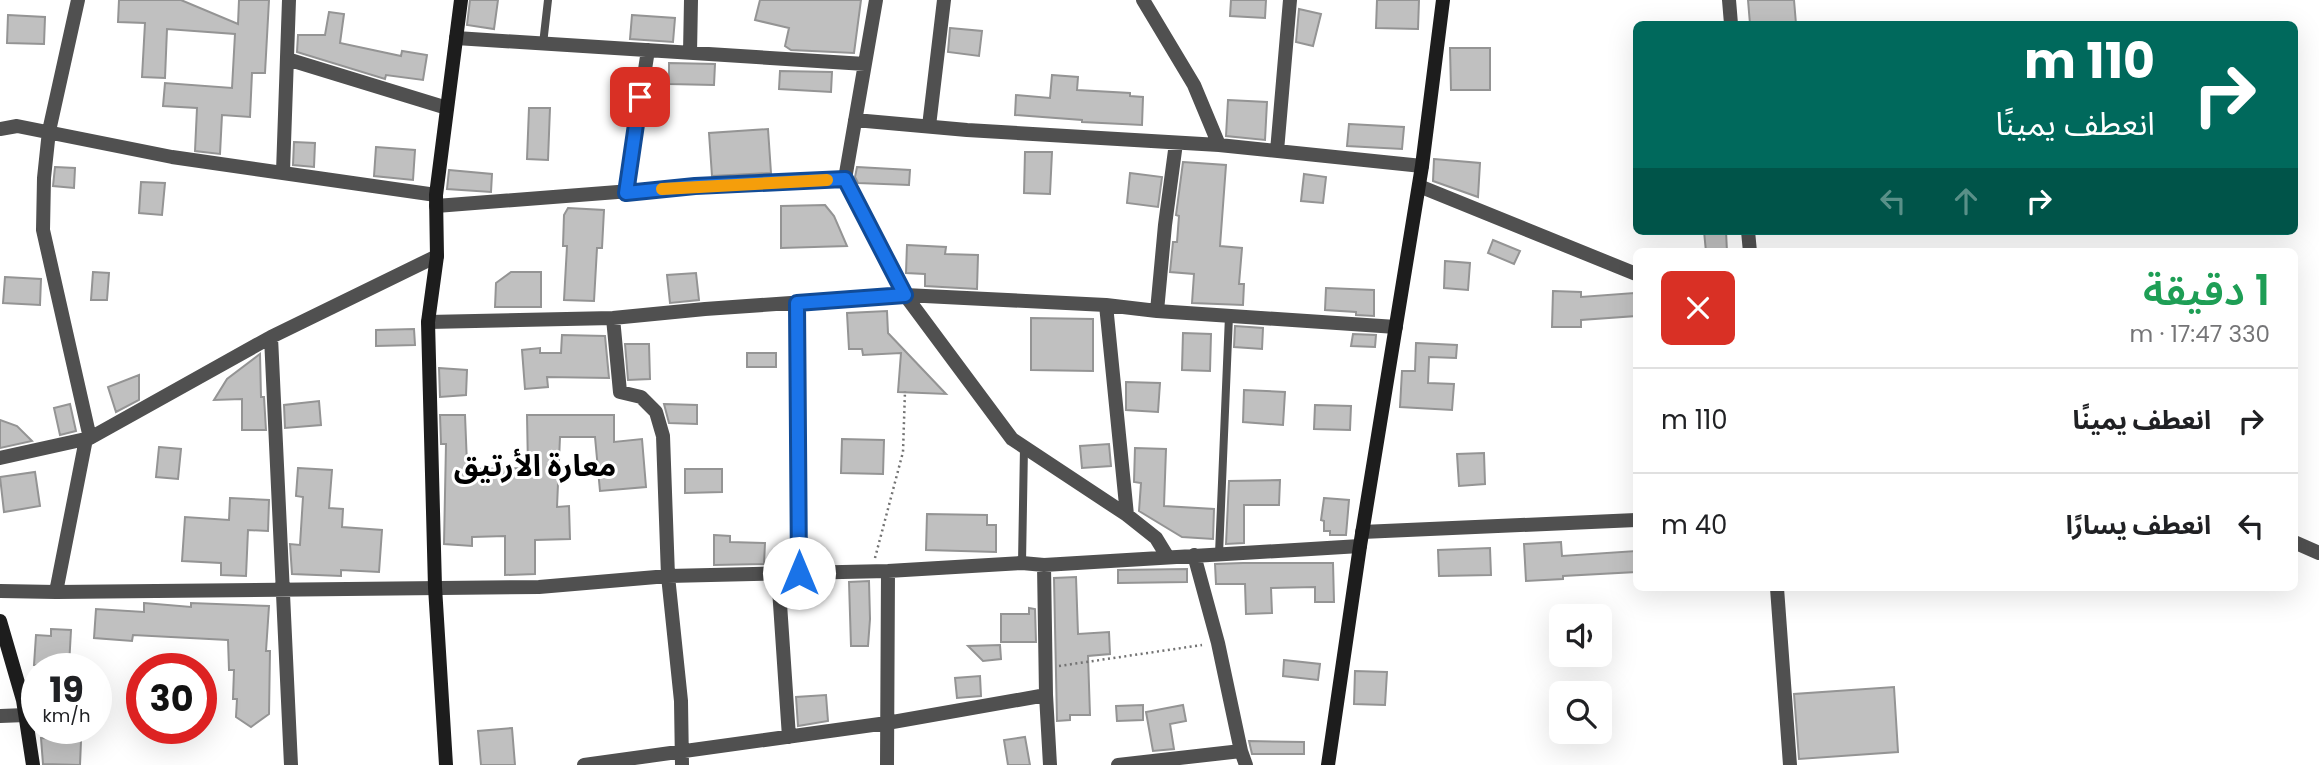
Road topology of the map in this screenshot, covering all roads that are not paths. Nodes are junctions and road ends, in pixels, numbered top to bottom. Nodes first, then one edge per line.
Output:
1 (78, 0) edge
2 (289, 0) edge
3 (461, 0) edge
4 (548, 0) edge
5 (691, 0) edge
6 (876, 0) edge
7 (944, 0) edge
8 (1143, 0) edge
9 (1290, 0) edge
10 (1443, 0) edge
11 (1729, 0) edge
12 (1731, 21) edge
13 (456, 38) junction
14 (543, 44) junction
15 (648, 50) junction
16 (690, 53) junction
17 (287, 59) junction
18 (865, 64) junction
19 (447, 108) junction
20 (855, 120) junction
21 (929, 126) junction
22 (0, 129) edge
23 (49, 131) junction
24 (1176, 143) junction
25 (1219, 145) junction
26 (1277, 151) junction
27 (1422, 166) junction
28 (283, 172) junction
29 (845, 179) junction
30 (1419, 186) junction
31 (626, 193) junction
32 (436, 200) junction
33 (437, 256) junction
34 (1633, 273) edge
35 (905, 295) junction
36 (797, 303) junction
37 (1106, 305) junction
38 (1157, 311) junction
39 (1228, 316) junction
40 (613, 318) junction
41 (428, 322) junction
42 (1396, 327) junction
43 (271, 337) junction
44 (88, 439) junction
45 (1024, 447) junction
46 (0, 458) edge
47 (1127, 516) junction
48 (1633, 520) edge
49 (1361, 539) junction
50 (2298, 544) edge
51 (2319, 553) edge
52 (1219, 554) junction
53 (1194, 555) junction
54 (1167, 556) junction
55 (1022, 563) junction
56 (1044, 565) junction
57 (888, 570) junction
58 (799, 573) junction
59 (778, 574) junction
60 (668, 576) junction
61 (435, 587) junction
62 (282, 588) junction
63 (0, 590) edge
64 (1777, 591) edge
65 (56, 592) junction
66 (0, 621) edge
67 (21, 693) edge
68 (1046, 695) junction
69 (21, 715) edge
70 (0, 716) edge
71 (887, 723) junction
72 (789, 737) junction
73 (30, 744) edge
74 (682, 758) edge
75 (1244, 758) edge
76 (33, 765) edge
77 (290, 765) edge
78 (446, 765) edge
79 (584, 765) edge
80 (887, 765) edge
81 (1050, 765) edge
82 (1118, 765) edge
83 (1328, 765) edge
84 (1790, 765) edge

1 - 23 street
2 - 17 street
3 - 13 street
4 - 14 lane
5 - 16 street
6 - 18 street
7 - 21 street
8 - 25 street
9 - 26 street
10 - 27 street
11 - 12 street
13 - 14 street
13 - 19 street
14 - 15 street
15 - 16 street
15 - 31 street
16 - 18 street
17 - 19 street
17 - 28 street
18 - 20 street
19 - 32 street
20 - 21 street
20 - 29 street
21 - 24 street
22 - 23 street
23 - 28 street
23 - 44 street
24 - 25 street
24 - 38 street
25 - 26 street
26 - 27 street
27 - 30 street
28 - 32 street
29 - 31 street
29 - 35 street
30 - 34 street
30 - 42 street
31 - 32 street
32 - 33 street
33 - 41 street
33 - 43 street
35 - 36 street
35 - 37 street
35 - 45 street
36 - 40 street
36 - 58 street
37 - 38 street
37 - 47 street
38 - 39 street
39 - 42 street
39 - 52 lane
40 - 41 street
40 - 60 street
41 - 61 street
42 - 49 street
43 - 44 street
43 - 62 street
44 - 46 street
44 - 65 street
45 - 47 street
45 - 55 lane
47 - 54 street
48 - 49 street
49 - 52 street
49 - 83 street
50 - 51 street
52 - 53 street
53 - 54 street
53 - 75 street
54 - 56 street
55 - 56 street
55 - 57 street
56 - 68 street
57 - 58 street
57 - 71 street
58 - 59 street
59 - 60 street
59 - 72 street
60 - 61 street
60 - 74 street
61 - 62 street
61 - 78 street
62 - 65 street
62 - 77 street
63 - 65 street
64 - 84 street
66 - 67 street
68 - 71 street
68 - 81 street
69 - 70 street
71 - 72 street
71 - 80 street
72 - 74 street
73 - 76 street
74 - 79 street
75 - 82 street

